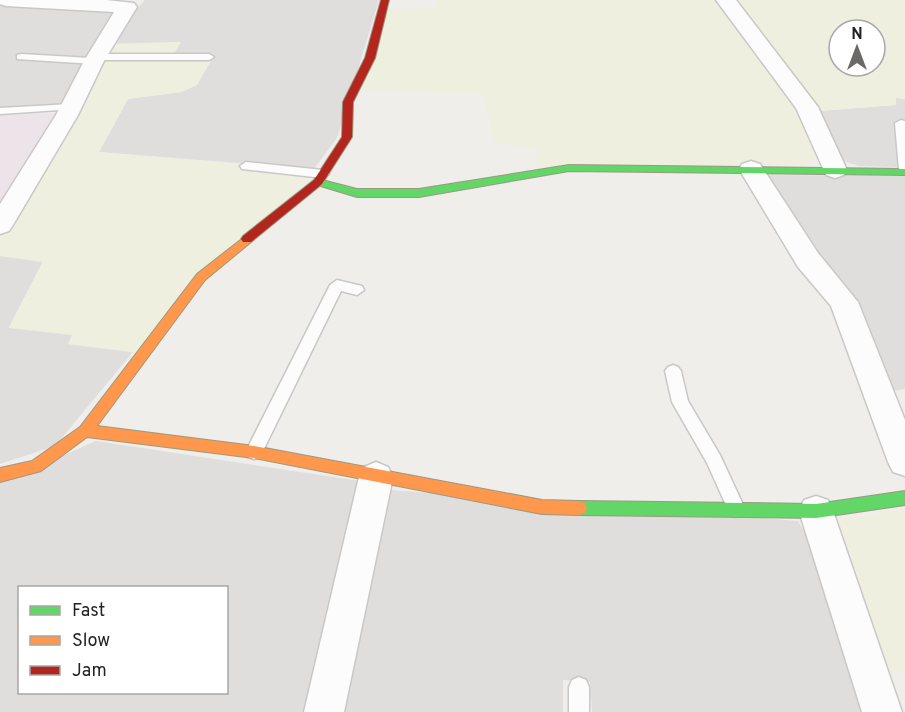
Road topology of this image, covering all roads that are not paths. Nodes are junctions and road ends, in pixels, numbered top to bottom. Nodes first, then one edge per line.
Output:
1 (6, 0) edge
2 (385, 0) edge
3 (726, 0) edge
4 (35, 1) edge
5 (132, 3) edge
6 (21, 57) dead end
7 (209, 57) dead end
8 (95, 59) junction
9 (71, 107) junction
10 (0, 111) edge
11 (901, 123) dead end
12 (246, 166) dead end
13 (752, 169) junction
14 (835, 170) junction
15 (905, 171) edge
16 (321, 178) junction
17 (0, 225) edge
18 (357, 290) dead end
19 (673, 371) dead end
20 (86, 431) junction
21 (255, 452) junction
22 (905, 462) edge
23 (0, 475) edge
24 (376, 477) junction
25 (905, 498) edge
26 (736, 510) junction
27 (816, 511) junction
28 (579, 687) dead end
29 (324, 712) edge
30 (579, 712) edge
31 (882, 712) edge

1 - 4 street
2 - 16 street
3 - 14 street
4 - 5 street
5 - 8 street
6 - 8 lane
7 - 8 lane
8 - 9 street
9 - 10 lane
9 - 17 street
11 - 15 lane
12 - 16 lane
13 - 14 street
13 - 16 street
13 - 22 street
14 - 15 street
16 - 20 street
18 - 21 lane
19 - 26 lane
20 - 21 street
20 - 23 street
21 - 24 street
24 - 26 street
24 - 29 street
25 - 27 street
26 - 27 street
27 - 31 street
28 - 30 lane

